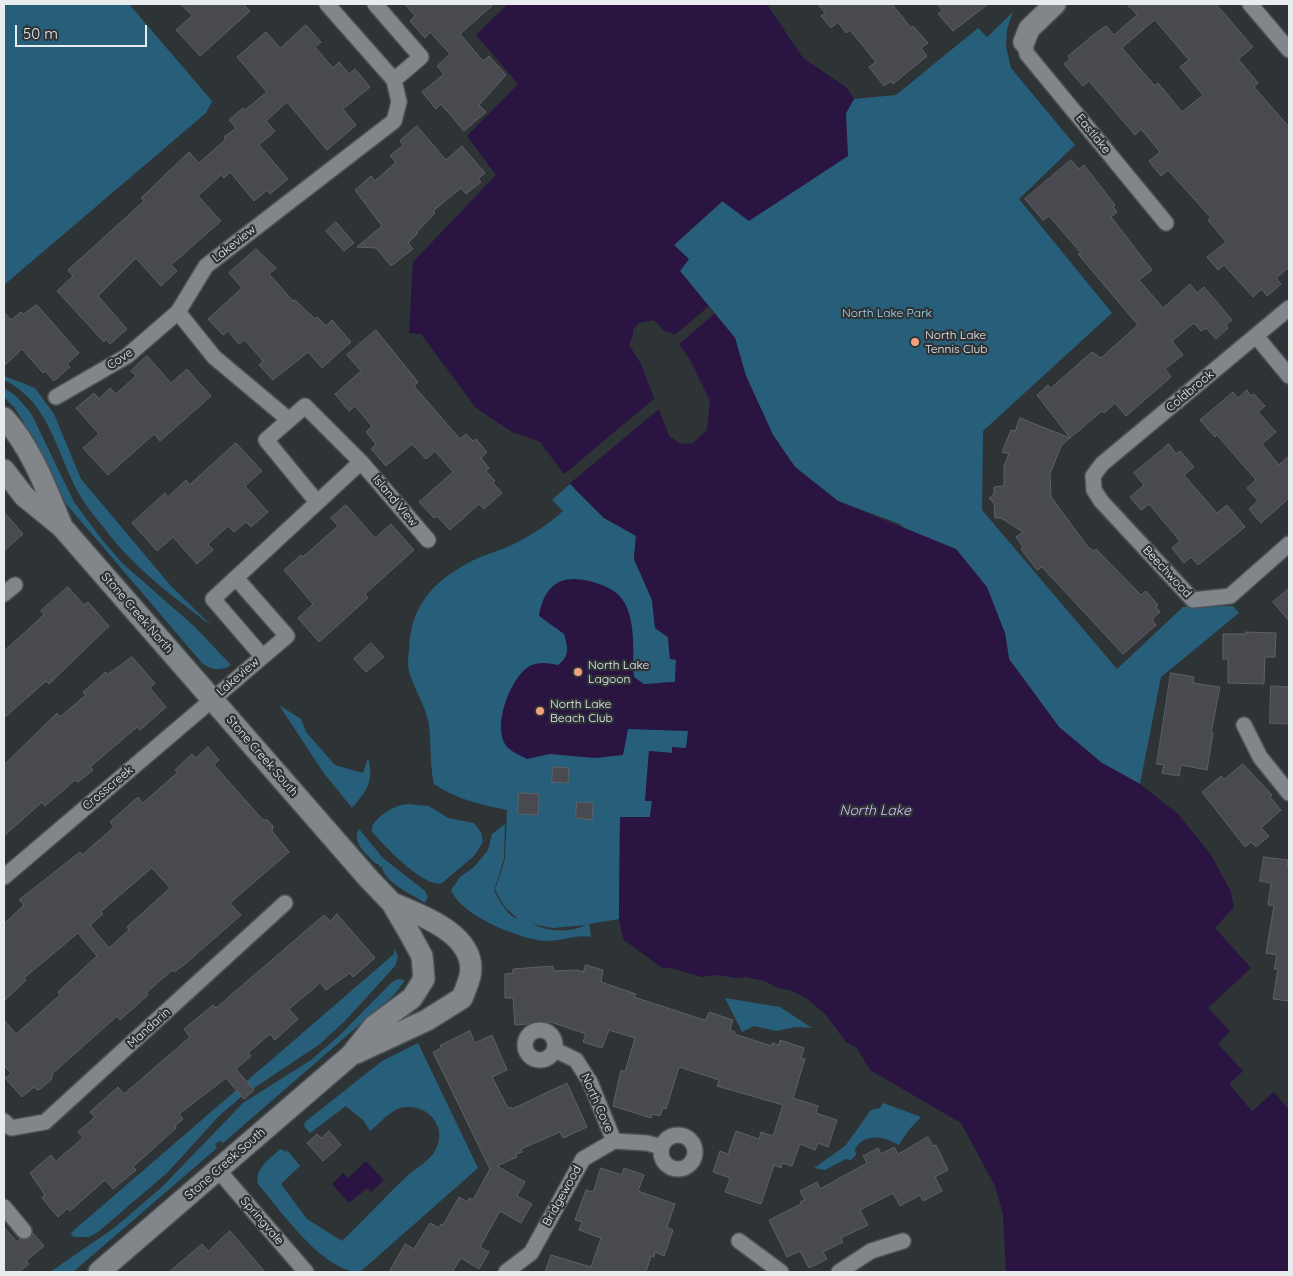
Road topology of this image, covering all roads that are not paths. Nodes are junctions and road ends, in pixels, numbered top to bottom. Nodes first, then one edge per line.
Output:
1 (327, 4) edge
2 (375, 4) edge
3 (1055, 4) edge
4 (1250, 4) edge
5 (1024, 42) joint
6 (1289, 50) edge
7 (394, 80) junction
8 (1166, 223) dead end
9 (1289, 308) edge
10 (178, 312) junction
11 (1256, 336) junction
12 (1289, 376) edge
13 (56, 397) dead end
14 (4, 418) edge
15 (288, 420) junction
16 (361, 462) junction
17 (4, 470) edge
18 (1093, 476) joint
19 (317, 502) junction
20 (62, 527) junction
21 (428, 540) dead end
22 (1289, 544) edge
23 (236, 578) junction
24 (262, 656) junction
25 (213, 699) junction
26 (1244, 725) dead end
27 (1289, 793) edge
28 (4, 877) edge
29 (285, 903) dead end
30 (392, 903) junction
31 (555, 1050) dead end
32 (351, 1055) junction
33 (4, 1121) edge
34 (614, 1141) junction
35 (662, 1148) dead end
36 (218, 1170) junction
37 (4, 1207) edge
38 (24, 1231) dead end
39 (739, 1241) dead end
40 (903, 1241) dead end
41 (99, 1272) edge
42 (306, 1272) edge
43 (506, 1272) edge
44 (781, 1272) edge
45 (839, 1272) edge

1 - 7 street
2 - 7 street
3 - 5 street
4 - 6 street
5 - 8 street, Eastlake
7 - 10 street, Lakeview
9 - 11 street, Coldbrook
10 - 13 street, Cove
10 - 15 street
11 - 12 street
11 - 18 street, Coldbrook
14 - 20 street, Stone Creek North
15 - 16 street
15 - 19 street
16 - 19 street, Lakeview
16 - 21 street, Island View
17 - 20 street, Stone Creek North
18 - 22 street, Beechwood
19 - 23 street, Lakeview
20 - 25 street, Stone Creek North
23 - 24 street, Lakeview
23 - 24 street, Lakeview
24 - 25 street, Lakeview
25 - 28 street, Crosscreek
25 - 30 street, Stone Creek South
26 - 27 street
29 - 33 street, Mandarin
30 - 32 street, Stone Creek South
30 - 32 street, Stone Creek South
31 - 34 street, North Cove
32 - 36 street, Stone Creek South
34 - 35 street
34 - 43 street, Bridgewood
36 - 41 street, Stone Creek South
36 - 42 street, Springvale
37 - 38 street
39 - 44 street
40 - 45 street

